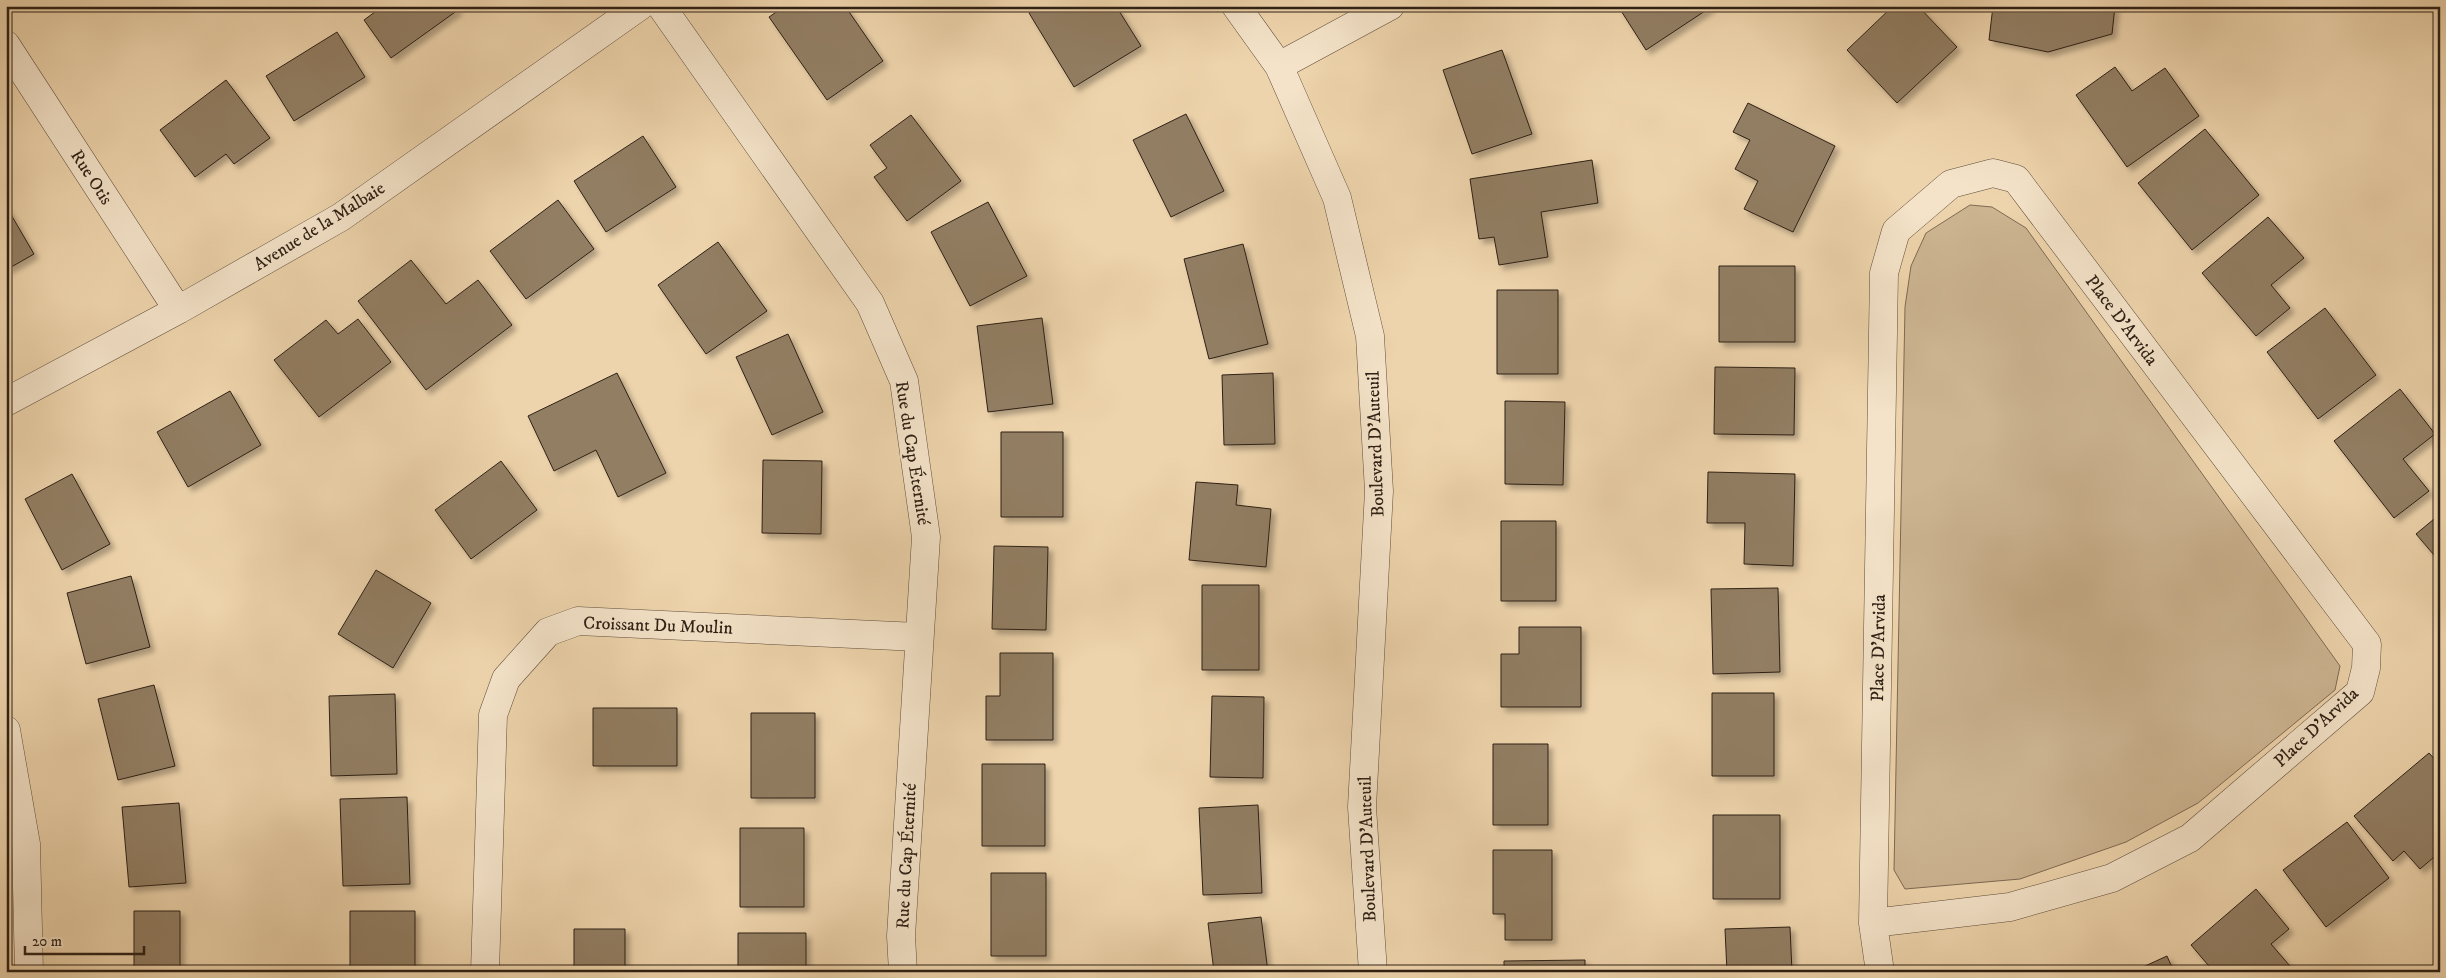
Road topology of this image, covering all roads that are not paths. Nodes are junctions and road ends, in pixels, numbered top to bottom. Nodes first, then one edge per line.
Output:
1 (640, 6) edge
2 (661, 6) edge
3 (1236, 6) edge
4 (1390, 6) edge
5 (6, 45) edge
6 (1279, 66) junction
7 (178, 310) junction
8 (6, 402) edge
9 (918, 637) junction
10 (6, 730) edge
11 (1873, 923) junction
12 (29, 972) edge
13 (485, 972) edge
14 (903, 972) edge
15 (1373, 972) edge
16 (1880, 972) edge

1 - 7 street, Avenue de la Malbaie
2 - 9 street, Rue du Cap Éternité
3 - 6 street, Boulevard D'Auteuil
4 - 6 street
5 - 7 street, Rue Otis
6 - 15 street, Boulevard D'Auteuil
7 - 8 street, Avenue de la Malbaie
9 - 13 street, Croissant Du Moulin
9 - 14 street, Rue du Cap Éternité
10 - 12 street
11 - 11 street, Place D'Arvida
11 - 16 street, Place D'Arvida

